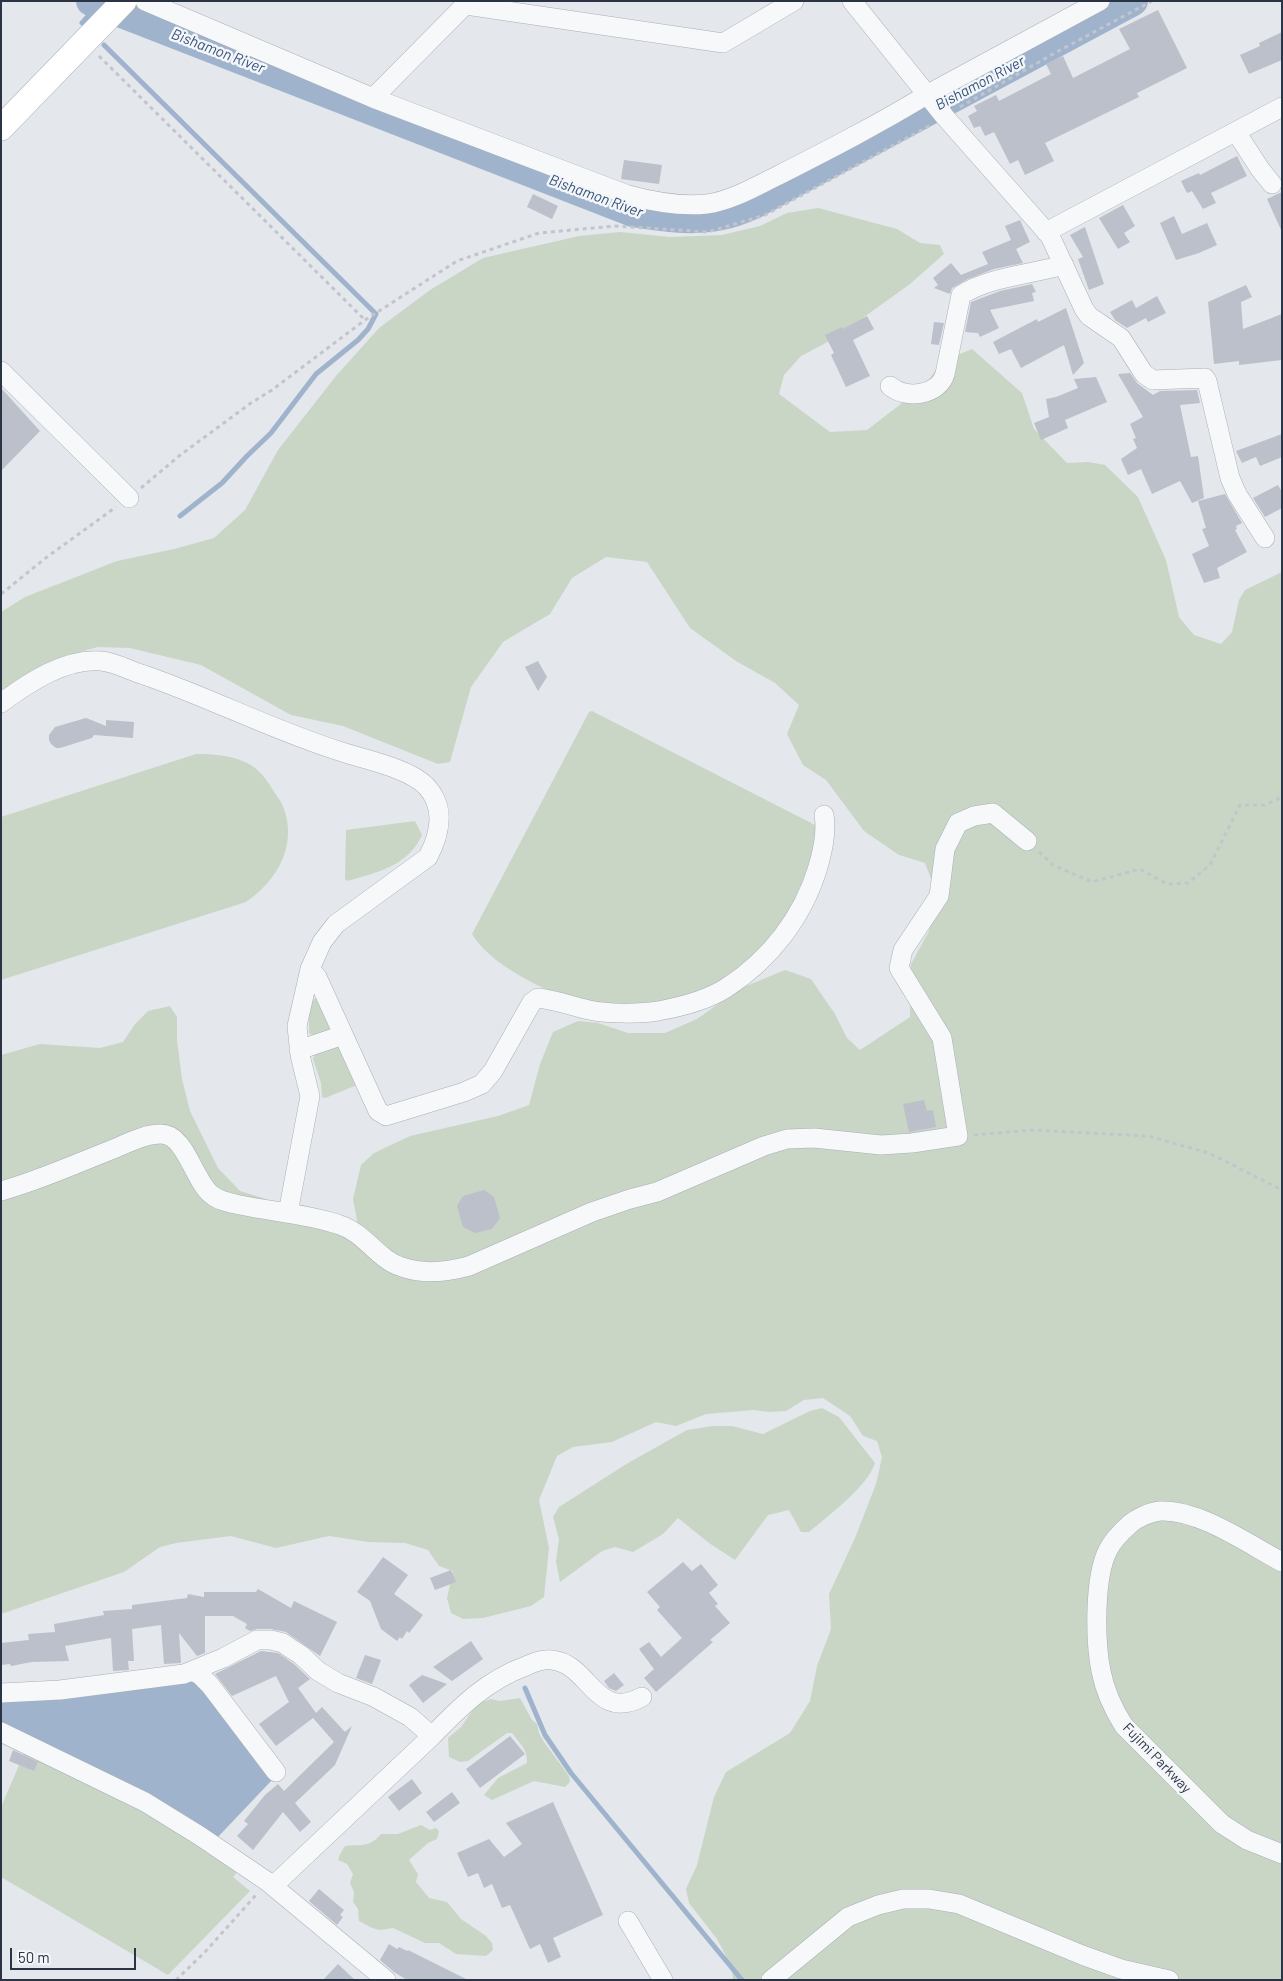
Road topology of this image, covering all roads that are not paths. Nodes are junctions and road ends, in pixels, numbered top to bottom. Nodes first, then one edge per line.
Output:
1 (124, 1) edge
2 (146, 1) edge
3 (794, 1) edge
4 (852, 1) edge
5 (1100, 1) edge
6 (466, 2) edge
7 (928, 94) junction
8 (373, 98) junction
9 (1282, 107) edge
10 (1, 128) edge
11 (1236, 132) junction
12 (1272, 184) dead end
13 (1046, 232) junction
14 (1064, 265) junction
15 (1, 370) edge
16 (890, 386) dead end
17 (129, 498) road end
18 (1265, 538) dead end
19 (1, 703) edge
20 (824, 815) dead end
21 (1027, 841) road end
22 (310, 969) junction
23 (343, 1035) junction
24 (299, 1050) junction
25 (1, 1191) edge
26 (288, 1214) junction
27 (1282, 1562) edge
28 (192, 1671) junction
29 (1, 1693) edge
30 (642, 1697) dead end
31 (1, 1732) edge
32 (432, 1736) junction
33 (276, 1772) dead end
34 (1282, 1854) edge
35 (270, 1884) junction
36 (628, 1921) dead end
37 (386, 1980) edge
38 (663, 1980) edge
39 (771, 1980) edge
40 (1169, 1980) edge

1 - 10 main road
2 - 8 street
3 - 6 street
4 - 7 street
5 - 7 street
6 - 8 street
7 - 8 street
7 - 13 street
9 - 11 street
11 - 12 street
11 - 13 street
13 - 14 street
14 - 16 street
14 - 18 street
15 - 17 street
19 - 22 street
20 - 23 street
21 - 26 street
22 - 23 street
22 - 24 street
23 - 24 street
24 - 26 street
25 - 26 street
27 - 34 street, Fujimi Parkway
28 - 29 street
28 - 32 street
28 - 33 street
30 - 32 street
31 - 35 street
32 - 35 street
35 - 37 street
36 - 38 street
39 - 40 street

